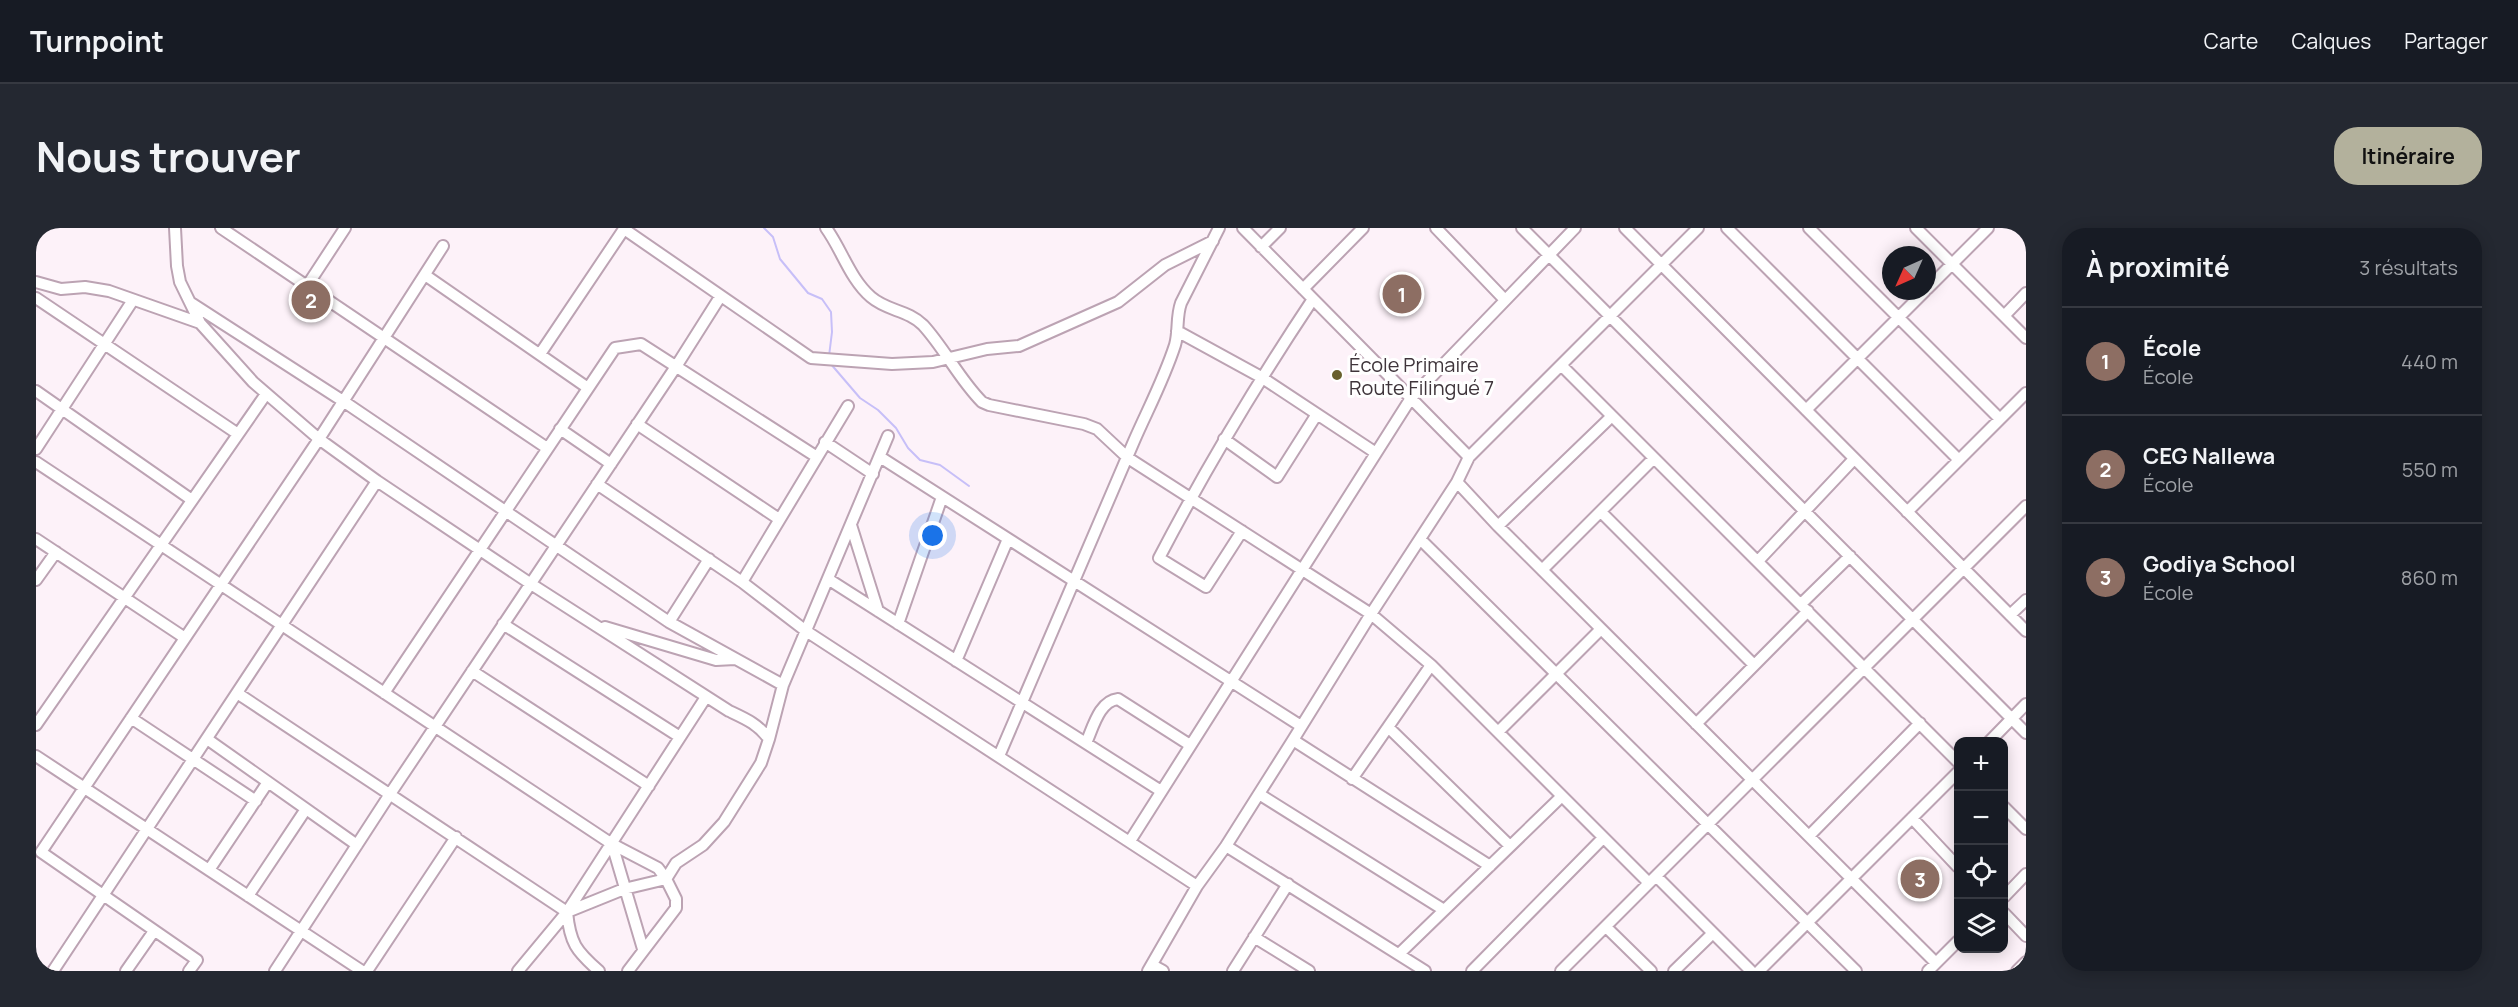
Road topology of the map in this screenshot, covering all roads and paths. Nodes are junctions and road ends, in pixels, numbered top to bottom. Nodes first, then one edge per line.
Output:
1 (175, 228) edge
2 (221, 228) edge
3 (345, 228) edge
4 (826, 228) edge
5 (1219, 228) edge
6 (1243, 228) edge
7 (1280, 228) edge
8 (1363, 228) edge
9 (1436, 228) edge
10 (1522, 228) edge
11 (1575, 228) edge
12 (1624, 228) edge
13 (1698, 228) edge
14 (1727, 228) edge
15 (1809, 228) edge
16 (1916, 228) edge
17 (1988, 228) edge
18 (1213, 241) junction
19 (443, 246) dead end
20 (1261, 246) junction
21 (1549, 255) junction
22 (1952, 264) junction
23 (1661, 265) junction
24 (424, 275) junction
25 (1936, 280) edge
26 (36, 282) edge
27 (307, 286) junction
28 (1303, 289) junction
29 (2026, 293) edge
30 (720, 297) junction
31 (36, 298) edge
32 (1313, 299) junction
33 (133, 300) junction
34 (1505, 300) junction
35 (1916, 300) edge
36 (190, 302) junction
37 (1610, 316) junction
38 (2004, 316) junction
39 (1899, 317) junction
40 (200, 323) junction
41 (1177, 331) junction
42 (384, 338) junction
43 (2026, 338) edge
44 (105, 344) junction
45 (540, 354) junction
46 (947, 358) junction
47 (1858, 358) junction
48 (677, 365) junction
49 (1561, 365) junction
50 (1261, 377) junction
51 (588, 388) junction
52 (36, 391) edge
53 (2026, 393) edge
54 (266, 394) junction
55 (1411, 398) junction
56 (343, 401) junction
57 (848, 406) dead end
58 (62, 409) junction
59 (1806, 410) junction
60 (1317, 414) junction
61 (1612, 416) junction
62 (2001, 419) junction
63 (637, 424) junction
64 (560, 429) junction
65 (238, 434) junction
66 (888, 436) dead end
67 (1224, 439) junction
68 (319, 440) junction
69 (825, 442) junction
70 (547, 448) junction
71 (36, 449) edge
72 (1376, 453) junction
73 (817, 456) junction
74 (880, 457) junction
75 (1469, 457) junction
76 (1128, 458) junction
77 (1654, 458) junction
78 (1854, 459) junction
79 (1959, 460) junction
80 (36, 462) edge
81 (611, 464) junction
82 (873, 474) junction
83 (377, 481) junction
84 (1457, 482) junction
85 (597, 484) junction
86 (942, 497) junction
87 (1191, 498) junction
88 (192, 500) junction
89 (2026, 506) edge
90 (1804, 511) junction
91 (506, 512) junction
92 (1600, 512) junction
93 (1907, 512) junction
94 (779, 519) junction
95 (851, 525) junction
96 (1498, 526) junction
97 (1242, 531) junction
98 (36, 539) edge
99 (1008, 539) junction
100 (1420, 539) junction
101 (161, 545) junction
102 (556, 546) junction
103 (481, 551) junction
104 (56, 552) junction
105 (1850, 556) junction
106 (709, 559) junction
107 (1758, 561) junction
108 (1964, 568) junction
109 (1302, 569) junction
110 (1542, 570) junction
111 (828, 579) junction
112 (36, 580) edge
113 (1075, 581) junction
114 (742, 582) junction
115 (531, 584) junction
116 (221, 585) junction
117 (124, 598) junction
118 (2026, 600) edge
119 (1804, 608) junction
120 (878, 611) junction
121 (1371, 614) junction
122 (2010, 615) junction
123 (1913, 619) junction
124 (669, 622) junction
125 (594, 623) junction
126 (503, 624) junction
127 (898, 624) junction
128 (282, 625) junction
129 (1601, 629) junction
130 (806, 631) junction
131 (2026, 631) edge
132 (185, 638) junction
133 (735, 659) junction
134 (956, 661) junction
135 (1431, 665) junction
136 (1754, 665) junction
137 (1864, 668) junction
138 (472, 671) junction
139 (1556, 673) junction
140 (1231, 681) junction
141 (783, 685) junction
142 (237, 693) junction
143 (384, 693) junction
144 (706, 697) junction
145 (1022, 703) junction
146 (2026, 704) edge
147 (131, 718) junction
148 (2012, 719) junction
149 (1920, 723) junction
150 (1696, 724) junction
151 (36, 725) edge
152 (435, 726) junction
153 (1301, 726) junction
154 (1388, 727) junction
155 (1498, 732) junction
156 (2026, 733) edge
157 (680, 737) junction
158 (1993, 737) edge
159 (207, 739) junction
160 (769, 739) junction
161 (1293, 740) junction
162 (1086, 743) junction
163 (1190, 745) junction
164 (36, 756) edge
165 (999, 756) junction
166 (1954, 757) edge
167 (193, 760) junction
168 (1954, 777) edge
169 (1352, 779) junction
170 (1752, 780) junction
171 (268, 782) junction
172 (649, 786) junction
173 (84, 788) junction
174 (1161, 791) junction
175 (390, 794) junction
176 (1259, 794) junction
177 (1562, 796) junction
178 (256, 801) junction
179 (306, 809) junction
180 (2008, 811) edge
181 (1912, 818) junction
182 (1708, 824) junction
183 (148, 829) junction
184 (2026, 829) edge
185 (1809, 836) junction
186 (456, 837) junction
187 (1603, 838) junction
188 (1130, 841) junction
189 (612, 844) junction
190 (357, 845) junction
191 (1226, 846) junction
192 (1510, 846) junction
193 (1954, 862) edge
194 (1490, 866) junction
195 (209, 870) junction
196 (2026, 874) edge
197 (666, 879) junction
198 (1851, 879) junction
199 (1653, 880) junction
200 (1288, 884) junction
201 (1197, 886) junction
202 (624, 889) junction
203 (2008, 893) edge
204 (104, 896) junction
205 (248, 896) junction
206 (1444, 910) junction
207 (567, 912) junction
208 (2008, 918) edge
209 (1808, 923) junction
210 (1606, 927) junction
211 (154, 931) junction
212 (301, 931) junction
213 (1713, 933) junction
214 (2026, 936) edge
215 (1254, 937) junction
216 (1954, 946) edge
217 (643, 949) junction
218 (1399, 954) junction
219 (2026, 962) edge
220 (1932, 967) edge
221 (1150, 968) edge
222 (53, 971) edge
223 (126, 971) edge
224 (189, 971) edge
225 (275, 971) edge
226 (362, 971) edge
227 (368, 971) edge
228 (518, 971) edge
229 (599, 971) edge
230 (628, 971) edge
231 (1163, 971) edge
232 (1233, 971) edge
233 (1309, 971) edge
234 (1425, 971) edge
235 (1472, 971) edge
236 (1561, 971) edge
237 (1651, 971) edge
238 (1674, 971) edge
239 (1751, 971) edge
240 (1759, 971) edge
241 (1856, 971) edge
242 (2017, 971) edge

1 - 36 street
2 - 27 street
3 - 27 street
4 - 46 street
5 - 18 street
6 - 20 street
7 - 20 street
8 - 28 street
9 - 34 street
10 - 21 street
11 - 21 street
12 - 23 street
13 - 23 street
14 - 47 street
15 - 39 street
16 - 22 street
17 - 22 street
18 - 41 street
18 - 46 street
19 - 24 street
20 - 28 street
21 - 34 street
21 - 37 street
22 - 25 street
22 - 38 street
23 - 37 street
23 - 59 street
24 - 42 street
24 - 45 street
26 - 33 street
27 - 42 street
28 - 32 street
29 - 38 street
30 - 45 street
30 - 46 street
30 - 48 street
31 - 44 street
32 - 50 street
32 - 55 street
33 - 40 street
33 - 44 street
34 - 55 street
35 - 39 street
36 - 40 street
36 - 56 street
37 - 49 street
37 - 90 street
38 - 43 street
39 - 47 street
39 - 62 street
40 - 54 street
41 - 50 street
41 - 76 street
42 - 56 street
42 - 70 street
44 - 58 street
44 - 65 street
45 - 51 street
46 - 76 street
47 - 59 street
47 - 79 street
48 - 51 street
48 - 63 street
48 - 73 street
49 - 61 street
49 - 75 street
50 - 60 street
50 - 67 street
51 - 64 street
52 - 58 street
53 - 62 street
54 - 65 street
54 - 68 street
55 - 72 street
55 - 75 street
56 - 68 street
56 - 91 street
57 - 69 street
58 - 71 street
58 - 88 street
59 - 78 street
60 - 67 street
60 - 72 street
61 - 77 street
61 - 96 street
62 - 79 street
63 - 81 street
63 - 94 street
64 - 70 street
64 - 81 street
65 - 88 street
66 - 74 street
67 - 87 street
68 - 83 street
68 - 116 street
69 - 73 street
69 - 82 street
70 - 91 street
72 - 109 street
73 - 94 street
74 - 82 street
74 - 86 street
75 - 84 street
76 - 87 street
76 - 113 street
77 - 92 street
77 - 107 street
78 - 90 street
78 - 93 street
79 - 93 street
80 - 101 street
81 - 85 street
82 - 95 street
83 - 103 street
83 - 128 street
84 - 96 street
84 - 100 street
85 - 102 street
85 - 106 street
86 - 99 street
86 - 127 street
87 - 97 street
87 - 97 street
88 - 101 street
89 - 108 street
90 - 105 street
90 - 107 street
91 - 102 street
91 - 103 street
92 - 110 street
92 - 136 street
93 - 108 street
94 - 114 street
95 - 111 street
95 - 120 street
96 - 110 street
97 - 109 street
98 - 104 street
99 - 113 street
99 - 134 street
100 - 121 street
100 - 139 street
101 - 116 street
101 - 117 street
102 - 115 street
102 - 124 street
103 - 115 street
103 - 143 street
104 - 112 street
104 - 117 street
105 - 119 street
105 - 123 street
106 - 114 street
106 - 124 street
107 - 119 street
108 - 122 street
108 - 123 street
109 - 121 street
109 - 140 street
110 - 129 street
111 - 120 street
111 - 130 street
113 - 140 street
113 - 145 street
114 - 130 street
115 - 125 street
115 - 126 street
116 - 128 street
116 - 132 street
117 - 132 street
117 - 151 street
118 - 122 street
119 - 136 street
119 - 137 street
120 - 127 street
121 - 135 street
121 - 153 street
122 - 131 street
123 - 137 street
123 - 148 street
124 - 133 street
125 - 133 street
125 - 144 street
126 - 138 street
126 - 157 street
127 - 134 street
128 - 142 street
128 - 143 street
129 - 139 street
129 - 150 street
130 - 141 street
130 - 165 street
132 - 147 street
133 - 141 street
134 - 145 street
135 - 154 street
135 - 155 street
136 - 150 street
137 - 149 street
137 - 170 street
138 - 152 street
138 - 172 street
139 - 155 street
139 - 182 street
140 - 153 street
140 - 163 street
141 - 160 street
142 - 159 street
142 - 175 street
143 - 152 street
144 - 157 street
144 - 160 street
145 - 162 street
145 - 165 street
146 - 148 street
147 - 167 street
147 - 173 street
148 - 156 street
148 - 158 street
149 - 166 street
149 - 185 street
150 - 170 street
152 - 175 street
152 - 189 street
153 - 161 street
154 - 169 street
154 - 192 street
155 - 177 street
157 - 172 street
159 - 167 street
159 - 171 street
160 - 197 street
161 - 169 street
161 - 176 street
162 - 163 street
162 - 174 street
163 - 174 street
164 - 173 street
165 - 188 street
167 - 178 street
167 - 183 street
168 - 181 street
169 - 194 street
170 - 182 street
170 - 185 street
171 - 178 street
171 - 179 street
172 - 189 street
173 - 183 street
173 - 204 street
174 - 188 street
175 - 186 street
175 - 190 street
176 - 191 street
176 - 206 street
177 - 187 street
177 - 192 street
178 - 195 street
179 - 190 street
179 - 205 street
180 - 184 street
181 - 193 street
181 - 198 street
182 - 199 street
182 - 209 street
183 - 195 street
183 - 204 street
185 - 198 street
186 - 207 street
186 - 227 street
187 - 199 street
187 - 235 street
188 - 201 street
189 - 197 street
189 - 202 street
189 - 207 street
190 - 212 street
191 - 200 street
191 - 201 street
192 - 194 street
194 - 206 street
195 - 205 street
196 - 203 street
197 - 202 street
197 - 217 street
198 - 209 street
198 - 220 street
199 - 210 street
199 - 213 street
200 - 215 street
200 - 218 street
201 - 221 street
202 - 207 street
202 - 217 street
204 - 211 street
204 - 222 street
205 - 212 street
206 - 218 street
207 - 228 street
207 - 229 street
208 - 214 street
209 - 240 street
209 - 241 street
210 - 236 street
210 - 237 street
211 - 223 street
211 - 224 street
212 - 225 street
212 - 226 street
213 - 238 street
213 - 239 street
215 - 232 street
215 - 233 street
216 - 220 street
217 - 230 street
218 - 234 street
219 - 242 street
221 - 231 street

